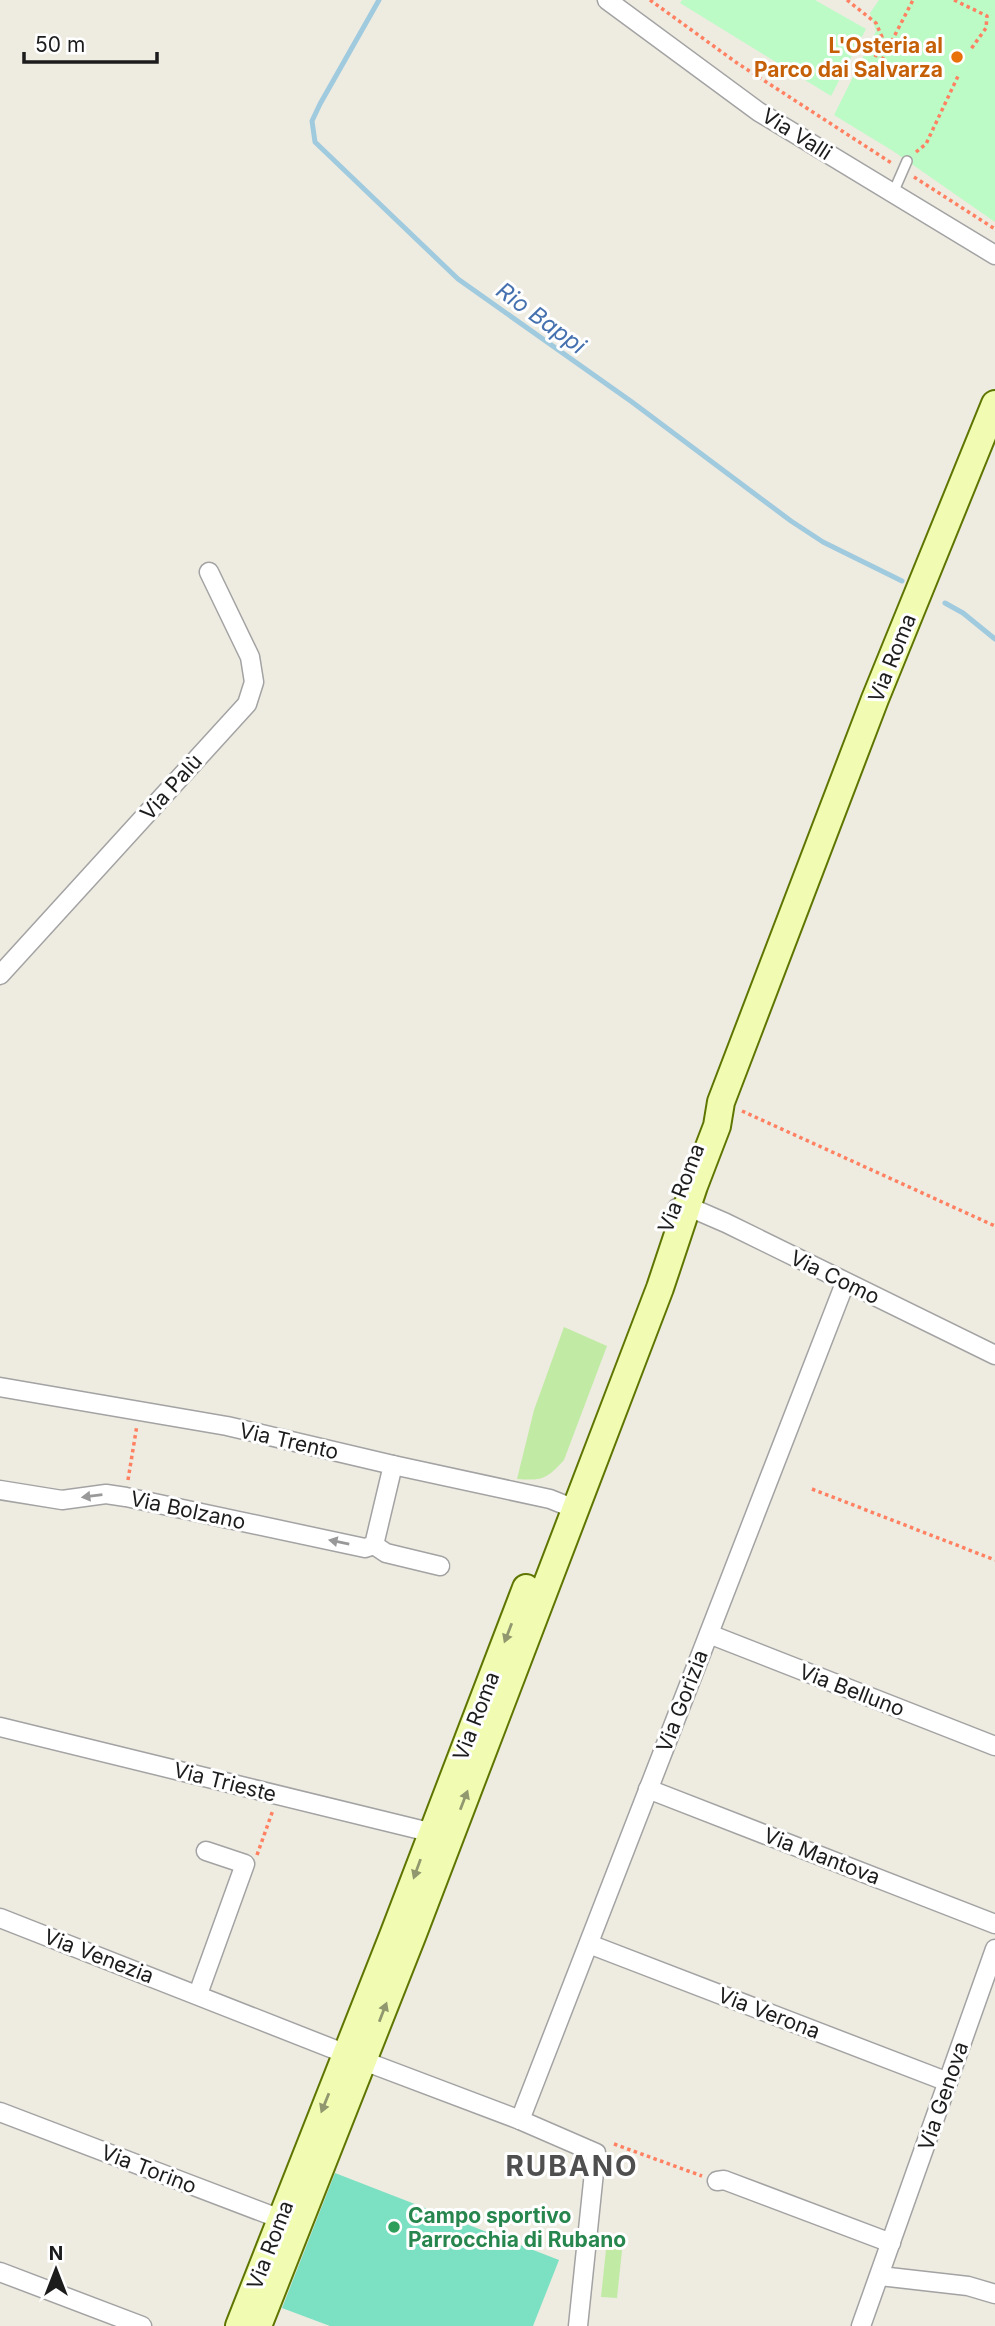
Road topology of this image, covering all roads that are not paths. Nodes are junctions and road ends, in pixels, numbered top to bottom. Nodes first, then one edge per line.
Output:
1 (607, 0) edge
2 (905, 165) road end
3 (893, 193) junction
4 (995, 255) edge
5 (995, 404) edge
6 (209, 572) dead end
7 (0, 975) edge
8 (680, 1208) junction
9 (845, 1283) junction
10 (995, 1355) edge
11 (0, 1387) edge
12 (393, 1465) junction
13 (0, 1490) edge
14 (567, 1505) junction
15 (374, 1545) junction
16 (440, 1566) dead end
17 (709, 1633) junction
18 (0, 1727) edge
19 (995, 1746) edge
20 (648, 1789) junction
21 (440, 1836) junction
22 (206, 1851) dead end
23 (0, 1918) edge
24 (995, 1924) edge
25 (589, 1944) junction
26 (995, 1948) edge
27 (198, 1994) junction
28 (354, 2057) junction
29 (948, 2082) junction
30 (0, 2112) edge
31 (520, 2120) junction
32 (717, 2181) road end
33 (289, 2222) junction
34 (891, 2244) junction
35 (0, 2272) edge
36 (880, 2276) junction
37 (995, 2294) edge
38 (142, 2326) edge
39 (239, 2326) edge
40 (258, 2326) edge
41 (578, 2326) edge
42 (862, 2326) edge

1 - 3 street, Via Valli
2 - 3 lane
3 - 4 street, Via Valli
5 - 8 street, Via Roma
6 - 7 street, Via Palù
8 - 9 street, Via Como
8 - 14 street, Via Roma
9 - 10 street, Via Como
9 - 17 street, Via Gorizia
11 - 12 street, Via Trento
12 - 14 street, Via Trento
12 - 15 street
15 -> 13 street, Via Bolzano
14 - 21 street, Via Roma
15 - 16 street, Via Bolzano
17 - 19 street, Via Belluno
17 - 20 street, Via Gorizia
18 - 21 street, Via Trieste
20 - 24 street, Via Mantova
20 - 25 street, Via Gorizia
21 - 28 street, Via Roma
22 - 27 street
23 - 27 street, Via Venezia
25 - 29 street, Via Verona
25 - 31 street, Via Gorizia
26 - 29 street, Via Genova
27 - 28 street, Via Venezia
28 - 31 street, Via Venezia
28 - 33 street, Via Roma
29 - 34 street, Via Genova
30 - 33 street, Via Torino
31 - 41 street, Via Venezia
32 - 34 street
33 - 39 street, Via Roma
33 - 40 street, Via Roma
34 - 36 street, Via Genova
35 - 38 street
36 - 37 street
36 - 42 street, Via Genova

